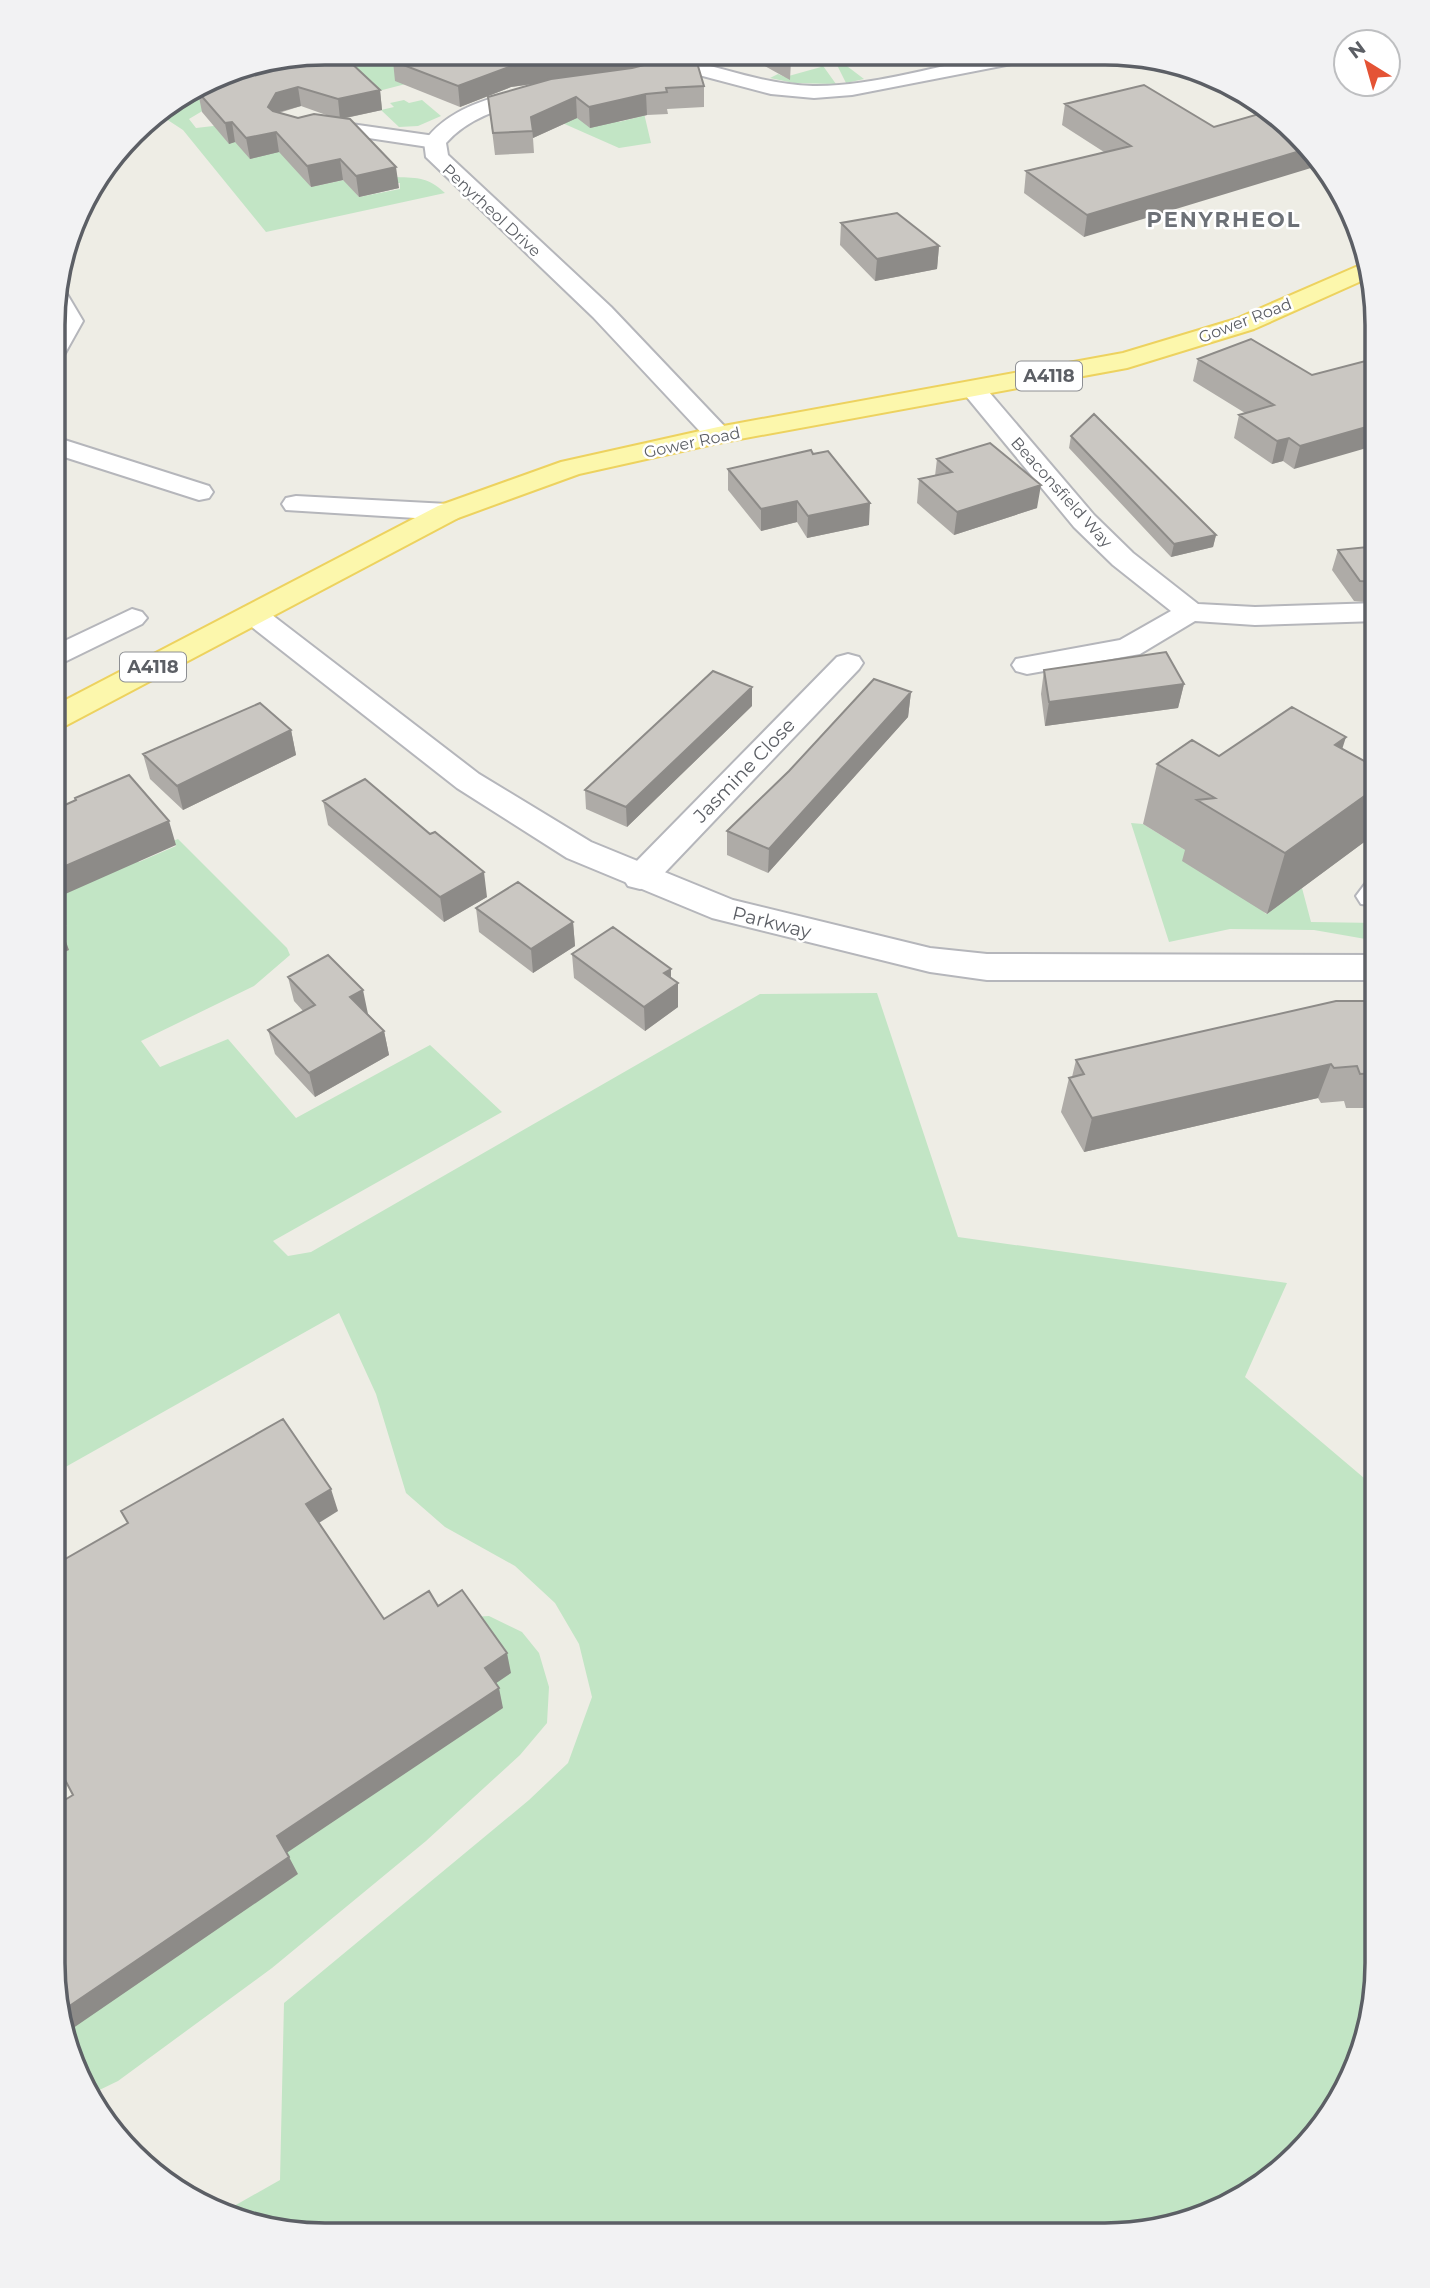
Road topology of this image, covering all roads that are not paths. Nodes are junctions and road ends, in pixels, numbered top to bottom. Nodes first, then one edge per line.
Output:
1 (684, 65) edge
2 (709, 65) edge
3 (976, 65) edge
4 (623, 80) edge
5 (558, 89) edge
6 (303, 123) edge
7 (435, 142) junction
8 (1360, 273) edge
9 (65, 311) edge
10 (65, 332) edge
11 (974, 390) junction
12 (718, 435) junction
13 (65, 448) edge
14 (199, 492) dead end
15 (296, 504) dead end
16 (448, 512) junction
17 (1190, 612) junction
18 (1365, 612) edge
19 (253, 614) junction
20 (132, 618) dead end
21 (65, 652) edge
22 (848, 663) dead end
23 (1027, 665) dead end
24 (65, 713) edge
25 (640, 878) junction
26 (1365, 968) edge

1 - 4 street
2 - 3 street
5 - 7 street, Penyrheol Drive
6 - 7 street
7 - 12 street, Penyrheol Drive
8 - 11 main road, Gower Road / A4118
9 - 10 street
11 - 12 main road, Gower Road / A4118
11 - 17 street, Beaconsfield Way
12 - 16 main road, Gower Road / A4118
13 - 14 street
15 - 16 street
16 - 19 main road, Gower Road / A4118
17 - 18 street
17 - 23 street
19 - 24 main road, Gower Road / A4118
19 - 25 street, Parkway
20 - 21 street
22 - 25 street, Jasmine Close
25 - 26 street, Parkway

